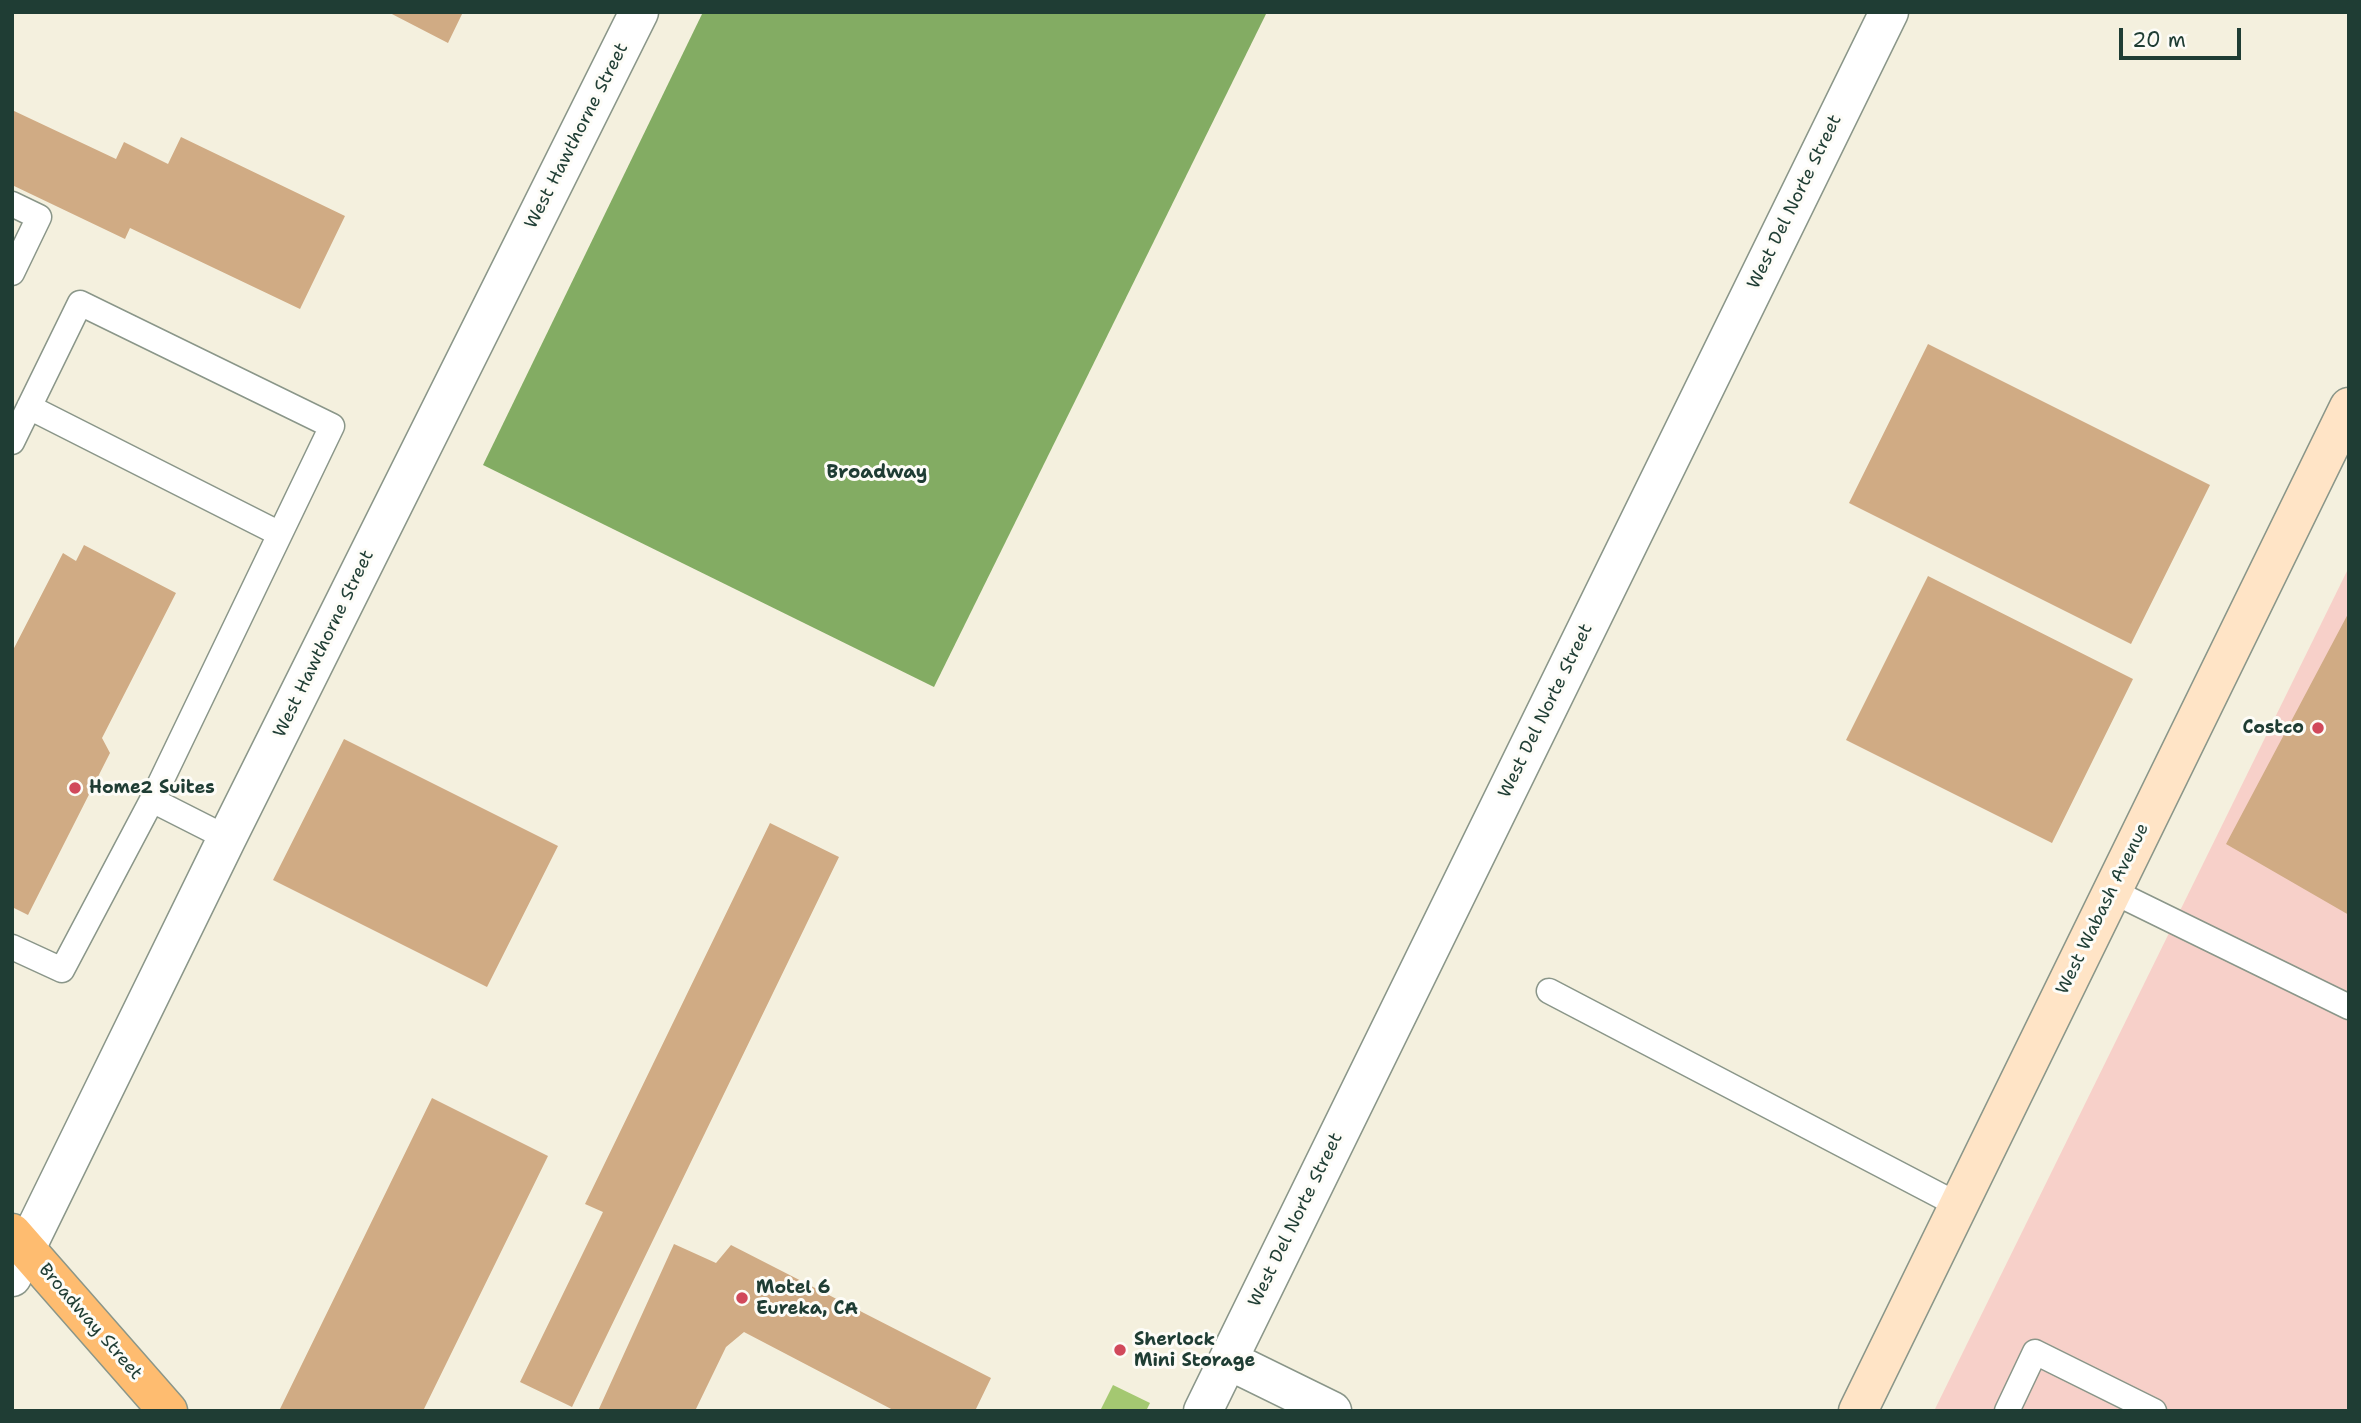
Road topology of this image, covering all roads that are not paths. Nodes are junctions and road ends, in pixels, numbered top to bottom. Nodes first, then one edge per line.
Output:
1 (639, 12) edge
2 (1889, 12) edge
3 (12, 204) edge
4 (12, 273) edge
5 (29, 407) junction
6 (2349, 407) edge
7 (12, 442) edge
8 (280, 534) junction
9 (152, 800) junction
10 (227, 838) junction
11 (2112, 891) junction
12 (12, 947) edge
13 (1549, 991) dead end
14 (2349, 1007) edge
15 (1958, 1205) junction
16 (17, 1253) edge
17 (1228, 1360) junction
18 (1868, 1407) edge
19 (168, 1411) edge
20 (1203, 1411) edge
21 (1332, 1411) edge
22 (2007, 1411) edge
23 (2154, 1411) edge

1 - 10 street, West Hawthorne Street
2 - 17 street, West Del Norte Street
3 - 4 lane
5 - 7 lane
5 - 8 lane
5 - 8 lane
6 - 11 street, West Wabash Avenue
8 - 9 lane
9 - 10 lane
9 - 12 lane
10 - 16 street, West Hawthorne Street
11 - 14 lane
11 - 15 street, West Wabash Avenue
13 - 15 lane
15 - 18 street, West Wabash Avenue
16 - 19 highway, Broadway Street
17 - 20 street, West Del Norte Street
17 - 21 street
22 - 23 lane

